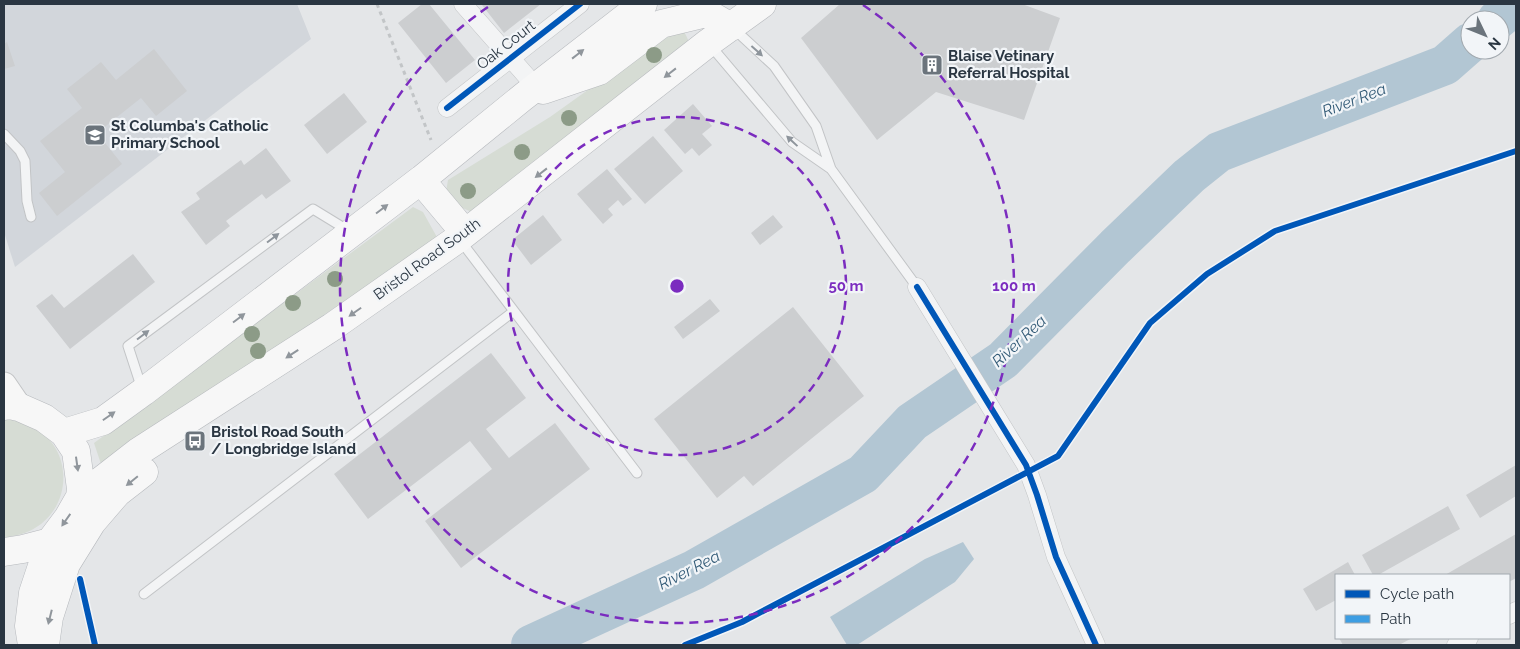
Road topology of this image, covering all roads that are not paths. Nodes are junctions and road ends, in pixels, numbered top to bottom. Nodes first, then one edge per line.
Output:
1 (463, 4) edge
2 (580, 4) edge
3 (643, 4) edge
4 (762, 4) edge
5 (708, 8) edge
6 (731, 27) junction
7 (708, 43) junction
8 (510, 58) junction
9 (529, 92) junction
10 (448, 108) dead end
11 (4, 134) edge
12 (831, 169) junction
13 (432, 171) junction
14 (31, 217) dead end
15 (351, 232) junction
16 (462, 235) junction
17 (917, 287) joint
18 (514, 311) junction
19 (4, 386) edge
20 (143, 392) junction
21 (219, 400) junction
22 (11, 407) edge
23 (64, 433) junction
24 (637, 472) dead end
25 (80, 497) junction
26 (50, 542) junction
27 (4, 552) edge
28 (144, 594) dead end
29 (1467, 639) edge
30 (32, 645) edge
31 (45, 645) edge
32 (1096, 645) edge
33 (1456, 645) edge

1 - 8 street
2 - 8 street, Oak Court
9 -> 3 highway
4 - 6 highway, Bristol Road South
5 - 6 highway
5 - 7 highway
5 - 9 highway
6 - 7 highway, Bristol Road South
6 -> 12 lane
12 -> 7 lane
7 -> 16 highway, Bristol Road South
8 - 9 street
8 - 10 street, Oak Court
9 - 13 highway
11 - 14 lane
12 - 17 lane
15 -> 13 highway
13 - 16 highway
20 -> 15 highway
20 -> 15 lane
16 - 18 lane
16 -> 21 highway, Bristol Road South
17 - 32 street
18 - 24 lane
18 - 28 lane
19 - 22 main road
23 -> 20 highway
21 - 25 highway, Bristol Road South
21 -> 31 highway
22 - 23 highway
23 -> 25 highway
25 -> 26 highway
26 - 27 highway
26 - 30 highway
29 - 33 street

